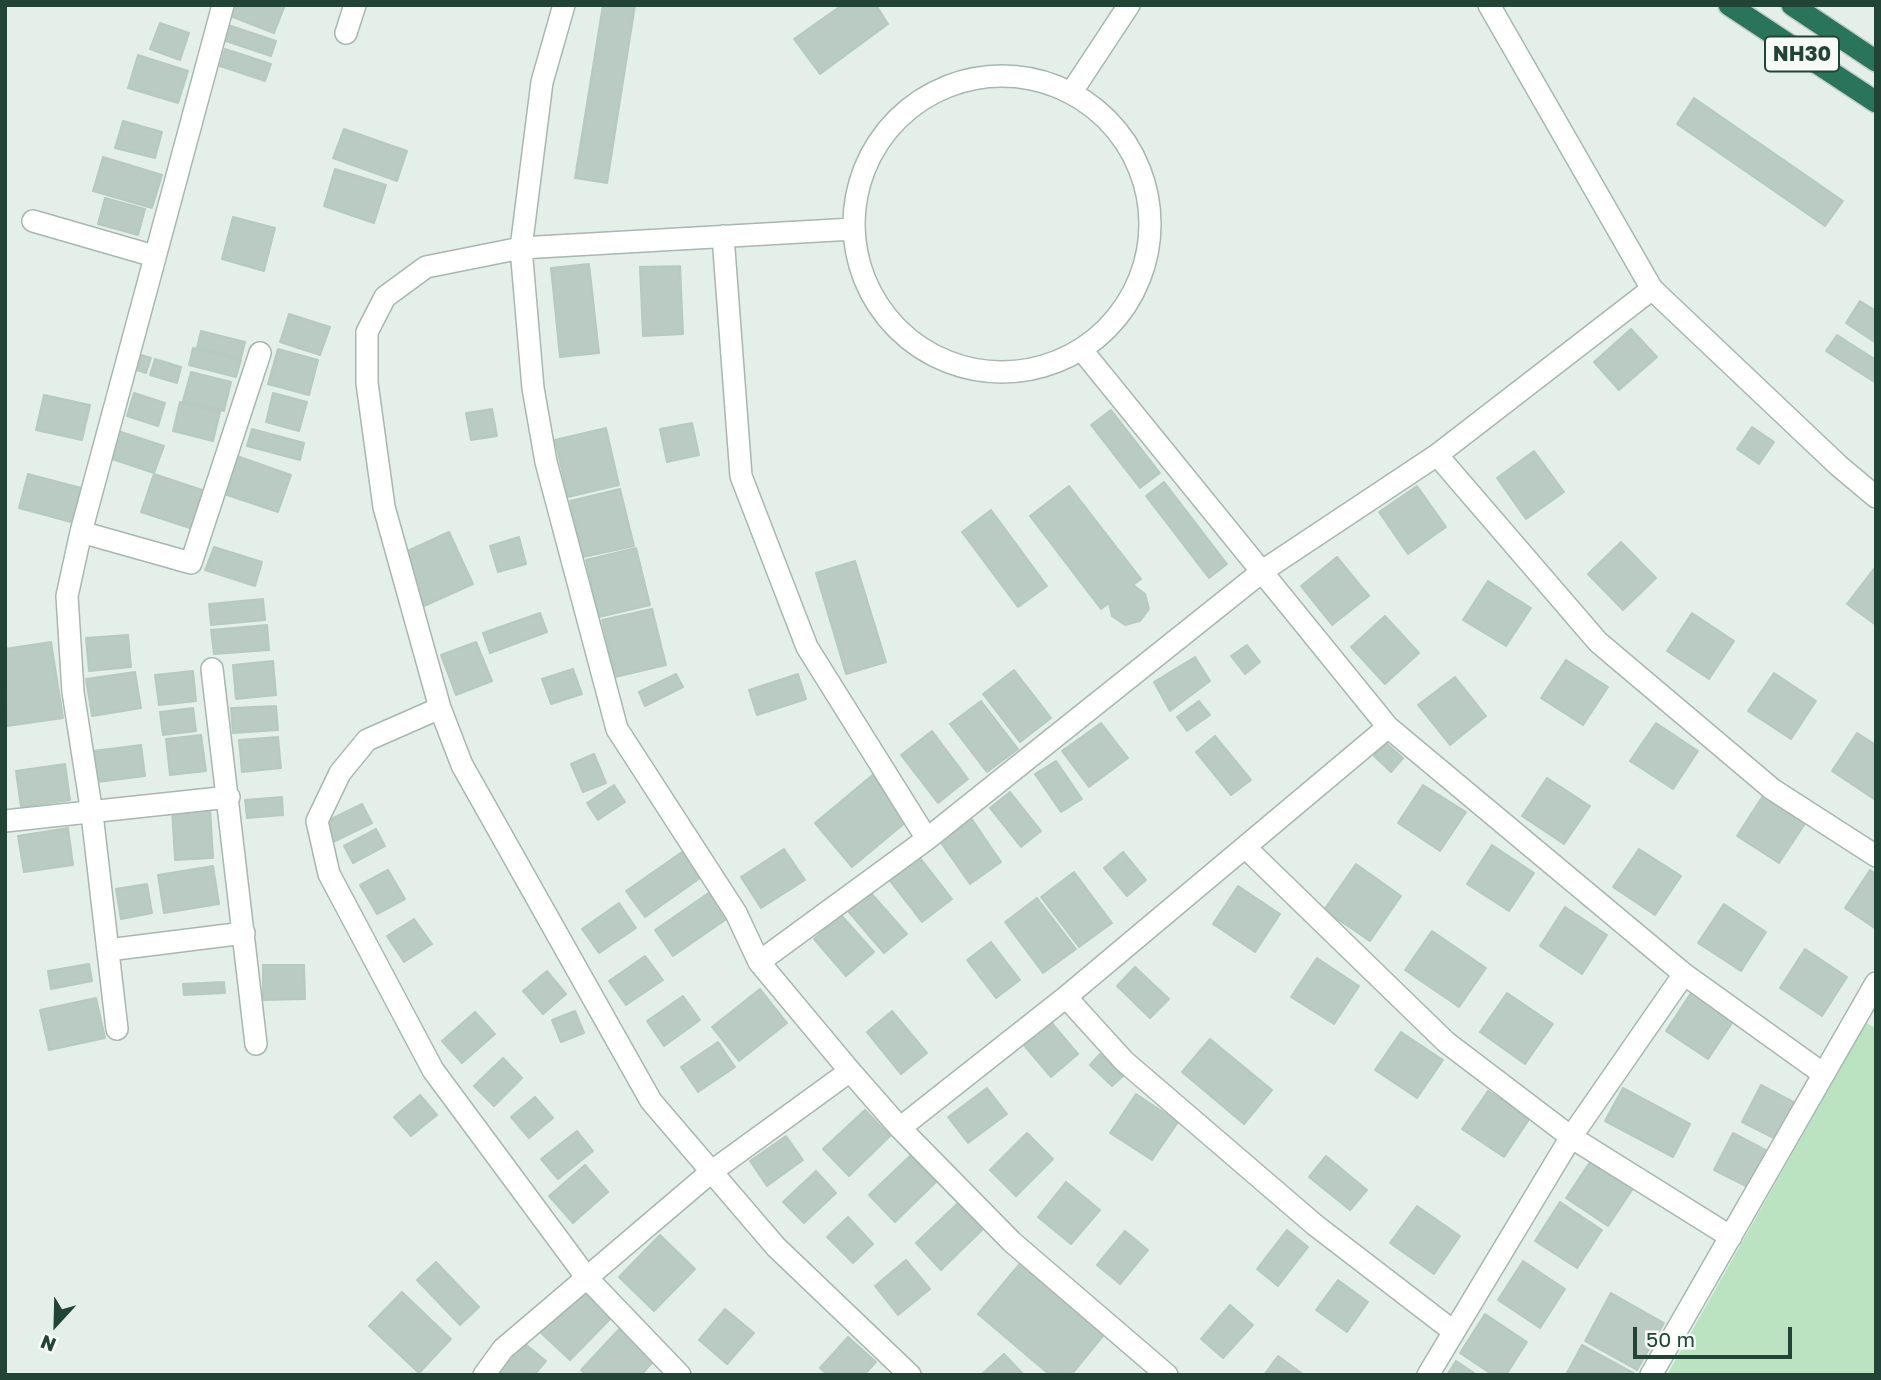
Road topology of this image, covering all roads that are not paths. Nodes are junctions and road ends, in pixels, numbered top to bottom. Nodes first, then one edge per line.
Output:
1 (223, 5) edge
2 (355, 5) edge
3 (564, 5) edge
4 (1129, 5) edge
5 (1489, 5) edge
6 (1729, 5) edge
7 (1792, 5) edge
8 (346, 33) dead end
9 (1876, 61) edge
10 (1071, 93) junction
11 (1876, 102) edge
12 (33, 221) dead end
13 (853, 229) junction
14 (723, 236) junction
15 (521, 248) junction
16 (154, 256) junction
17 (1651, 289) junction
18 (1081, 349) junction
19 (260, 353) dead end
20 (1437, 455) junction
21 (1876, 497) edge
22 (81, 532) junction
23 (1264, 570) junction
24 (212, 669) dead end
25 (440, 708) junction
26 (1388, 727) junction
27 (229, 797) junction
28 (92, 814) junction
29 (5, 821) edge
30 (927, 839) junction
31 (1245, 847) junction
32 (1876, 856) edge
33 (244, 933) junction
34 (108, 950) junction
35 (759, 962) junction
36 (1684, 974) junction
37 (1876, 983) edge
38 (1066, 997) junction
39 (117, 1029) dead end
40 (256, 1044) dead end
41 (850, 1071) junction
42 (1822, 1073) junction
43 (900, 1128) junction
44 (1571, 1137) junction
45 (712, 1172) junction
46 (1731, 1237) junction
47 (587, 1278) junction
48 (1453, 1331) junction
49 (484, 1375) edge
50 (680, 1375) edge
51 (910, 1375) edge
52 (1167, 1375) edge
53 (1428, 1375) edge
54 (1651, 1375) edge

1 - 16 street
2 - 8 street
3 - 15 street
4 - 10 street
5 - 17 street
6 - 11 highway, NH30
7 - 9 highway, NH30
10 - 13 street
10 - 18 street
12 - 16 street
13 - 14 street
13 - 18 street
14 - 15 street
14 - 30 street
15 - 25 street
15 - 35 street
16 - 22 street
17 - 20 street
17 - 21 street
18 - 23 street
19 - 22 street
20 - 23 street
20 - 32 street
22 - 28 street
23 - 26 street
23 - 30 street
24 - 27 street
25 - 45 street
25 - 47 street
26 - 31 street
26 - 36 street
27 - 28 street
27 - 33 street
28 - 29 street
28 - 34 street
30 - 35 street
31 - 38 street
31 - 44 street
33 - 34 street
33 - 40 street
34 - 39 street
35 - 41 street
36 - 42 street
36 - 44 street
37 - 42 street
38 - 43 street
38 - 48 street
41 - 43 street
41 - 45 street
42 - 46 street
43 - 52 street
44 - 46 street
44 - 48 street
45 - 47 street
45 - 51 street
46 - 54 street
47 - 49 street
47 - 50 street
48 - 53 street

